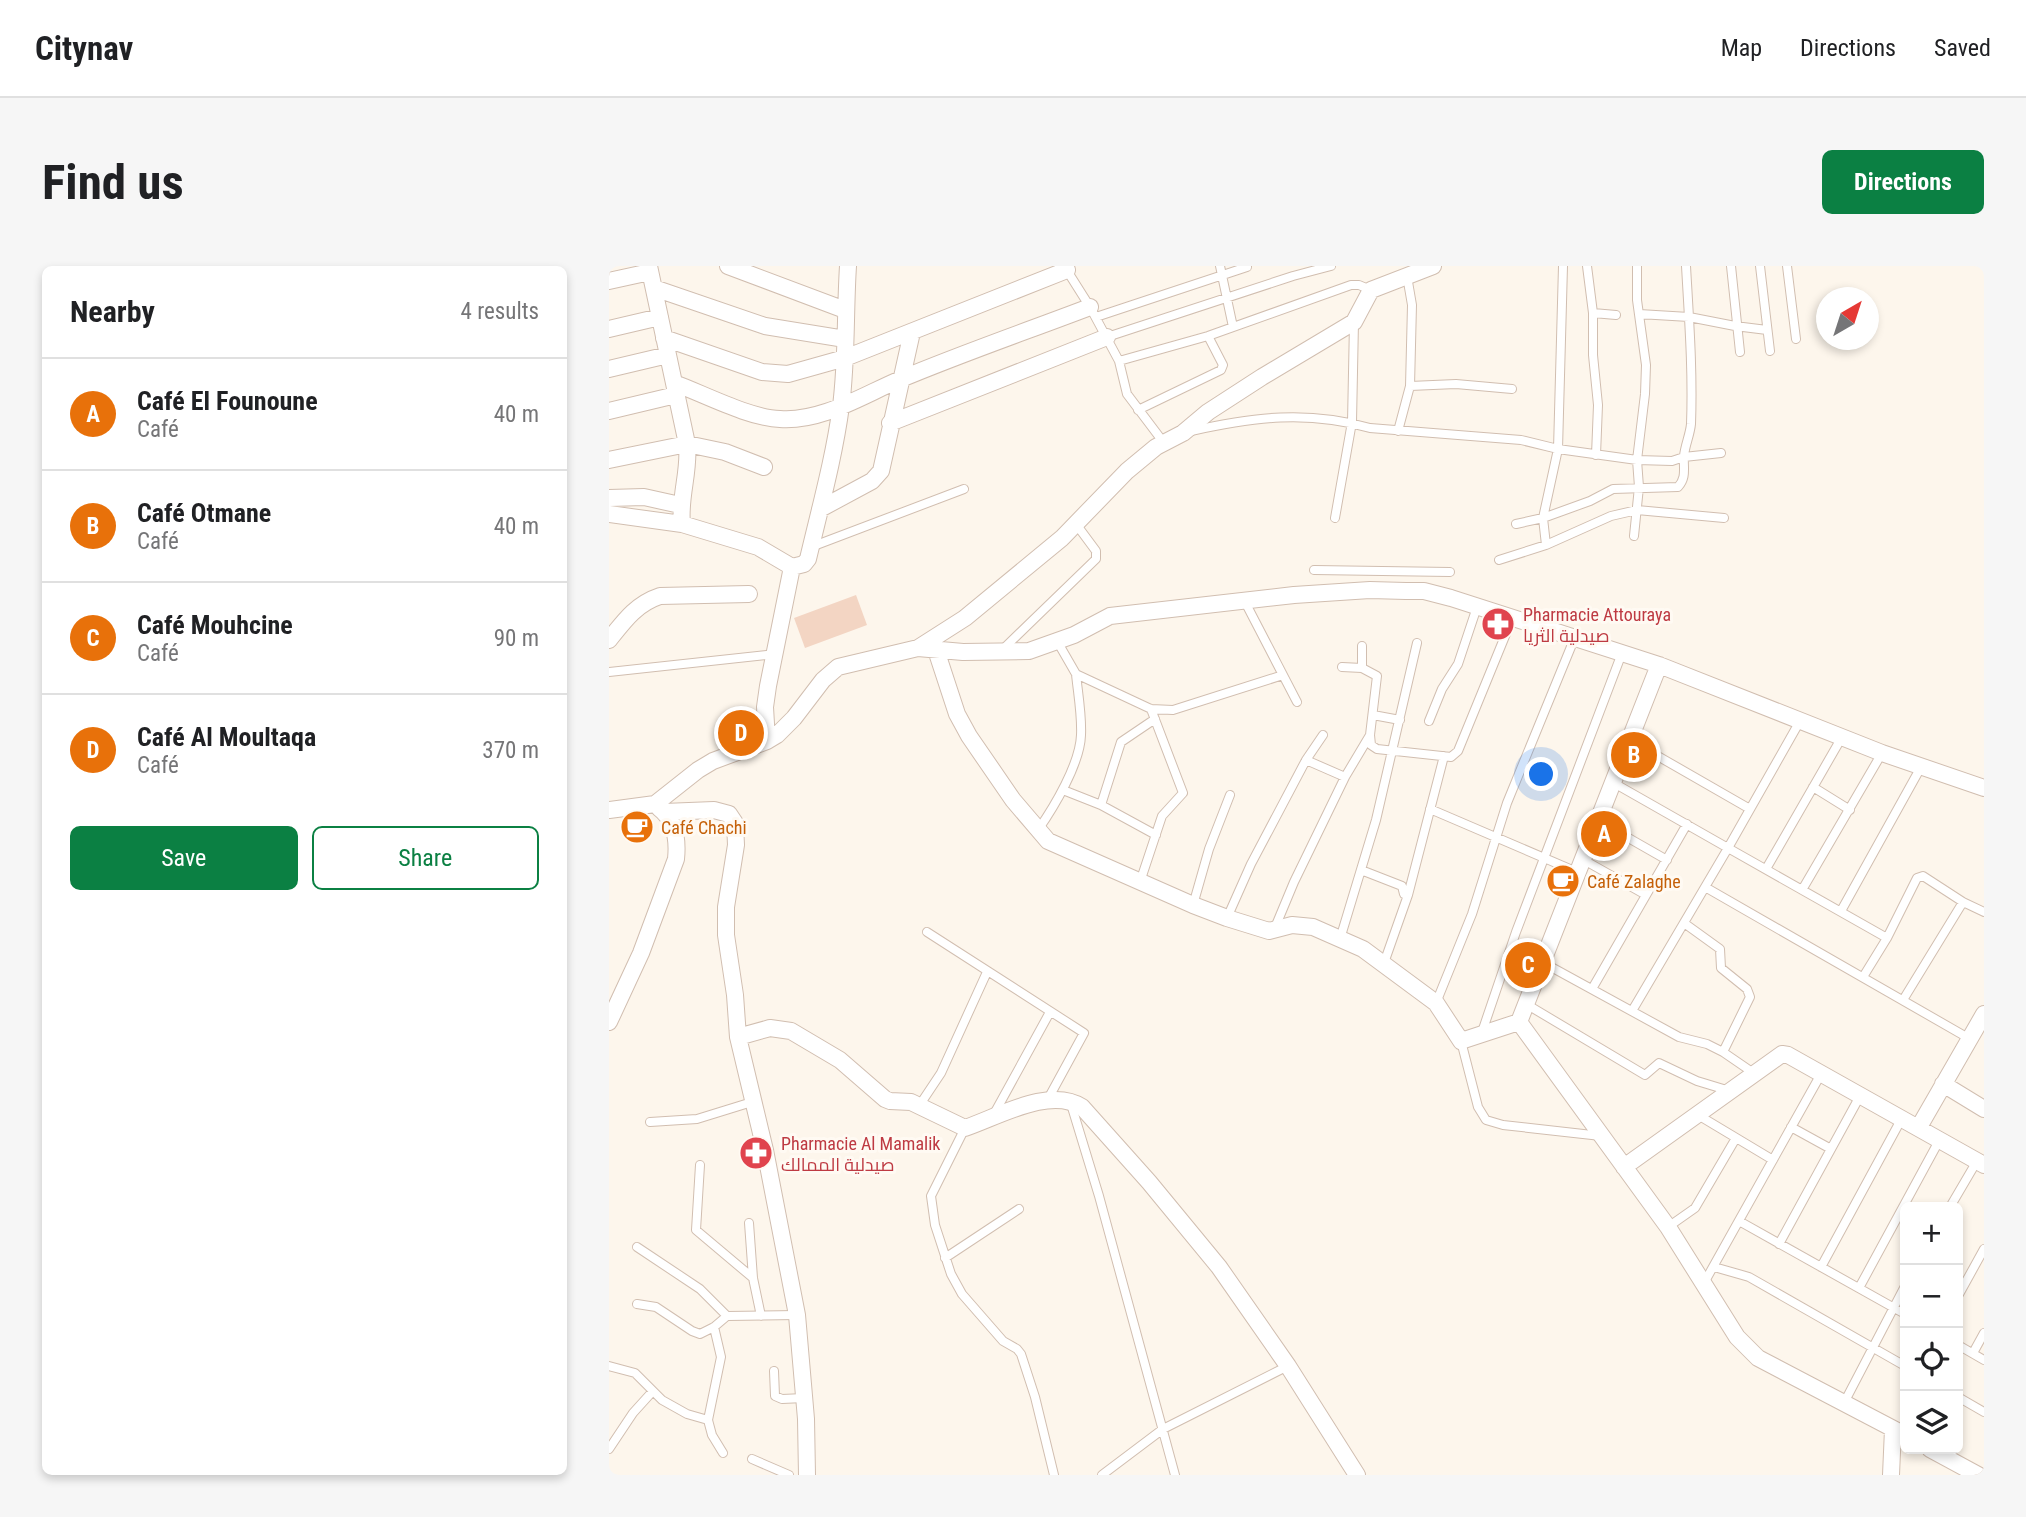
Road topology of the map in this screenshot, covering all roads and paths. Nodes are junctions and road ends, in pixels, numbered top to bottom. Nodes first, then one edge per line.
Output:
1 (728, 266) edge
2 (848, 266) edge
3 (1331, 266) edge
4 (1433, 266) edge
5 (1563, 266) edge
6 (1587, 266) edge
7 (1637, 266) edge
8 (1686, 266) edge
9 (1731, 266) edge
10 (1760, 266) edge
11 (1787, 266) edge
12 (1247, 267) edge
13 (1066, 268) edge
14 (650, 269) edge
15 (1221, 270) edge
16 (1407, 276) junction
17 (609, 281) edge
18 (654, 288) junction
19 (1371, 290) junction
20 (1228, 298) junction
21 (845, 310) junction
22 (1093, 312) junction
23 (1593, 313) junction
24 (1639, 314) junction
25 (1616, 315) dead end
26 (660, 317) junction
27 (1689, 317) junction
28 (1354, 322) junction
29 (1735, 326) junction
30 (1234, 327) junction
31 (609, 329) edge
32 (1767, 330) junction
33 (912, 332) junction
34 (1208, 336) junction
35 (1107, 337) junction
36 (664, 338) junction
37 (845, 339) junction
38 (1796, 339) dead end
39 (1770, 351) dead end
40 (1739, 352) dead end
41 (668, 355) junction
42 (845, 358) junction
43 (1119, 361) junction
44 (609, 369) edge
45 (900, 379) junction
46 (1410, 386) junction
47 (675, 389) junction
48 (1512, 389) dead end
49 (841, 406) junction
50 (609, 411) edge
51 (1138, 411) junction
52 (1352, 422) junction
53 (890, 423) junction
54 (1398, 431) junction
55 (1183, 433) junction
56 (1164, 443) junction
57 (687, 444) junction
58 (1558, 449) junction
59 (1721, 453) dead end
60 (1596, 455) junction
61 (1684, 457) junction
62 (609, 460) edge
63 (1637, 460) junction
64 (764, 467) dead end
65 (1639, 487) junction
66 (964, 489) dead end
67 (609, 498) edge
68 (680, 505) junction
69 (820, 509) junction
70 (1637, 510) junction
71 (609, 514) edge
72 (1335, 518) dead end
73 (1543, 518) junction
74 (1724, 518) dead end
75 (682, 524) junction
76 (1076, 524) junction
77 (1515, 524) dead end
78 (1634, 536) dead end
79 (1546, 545) junction
80 (811, 547) junction
81 (1499, 560) dead end
82 (792, 566) junction
83 (1371, 569) junction
84 (1314, 570) dead end
85 (1450, 572) dead end
86 (1370, 590) junction
87 (749, 594) dead end
88 (1244, 600) junction
89 (1477, 607) junction
90 (1512, 619) junction
91 (1575, 637) junction
92 (609, 640) edge
93 (1057, 641) junction
94 (1417, 643) dead end
95 (1362, 646) dead end
96 (919, 648) junction
97 (936, 650) junction
98 (1001, 651) junction
99 (1622, 653) junction
100 (775, 654) junction
101 (1658, 665) junction
102 (1342, 667) dead end
103 (1362, 668) junction
104 (609, 672) edge
105 (1076, 674) junction
106 (1283, 675) junction
107 (1297, 702) dead end
108 (1151, 709) junction
109 (1373, 715) junction
110 (1155, 719) junction
111 (1400, 720) junction
112 (1429, 721) dead end
113 (1800, 721) junction
114 (1323, 735) dead end
115 (1370, 735) junction
116 (1842, 737) junction
117 (1628, 739) junction
118 (767, 741) junction
119 (1394, 751) junction
120 (1882, 753) junction
121 (1444, 756) junction
122 (1306, 760) junction
123 (1921, 766) junction
124 (1345, 777) junction
125 (1612, 782) junction
126 (1813, 787) junction
127 (1984, 788) edge
128 (1063, 790) junction
129 (1230, 795) dead end
130 (1101, 805) junction
131 (659, 808) junction
132 (1430, 809) junction
133 (1750, 809) junction
134 (609, 810) edge
135 (1850, 810) junction
136 (1597, 820) junction
137 (1688, 824) junction
138 (1038, 830) junction
139 (1156, 835) junction
140 (1496, 837) junction
141 (1728, 848) junction
142 (1544, 858) junction
143 (1667, 860) junction
144 (1579, 866) junction
145 (1766, 869) junction
146 (1361, 870) junction
147 (1140, 882) junction
148 (1705, 887) junction
149 (1803, 890) junction
150 (1408, 895) junction
151 (1646, 895) junction
152 (1963, 902) junction
153 (1193, 905) junction
154 (1840, 911) junction
155 (1984, 912) edge
156 (1227, 918) junction
157 (1684, 923) junction
158 (1274, 930) junction
159 (927, 932) dead end
160 (1887, 938) junction
161 (1340, 939) junction
162 (1542, 962) junction
163 (1384, 963) junction
164 (987, 972) junction
165 (1863, 977) junction
166 (1592, 989) junction
167 (1903, 1000) junction
168 (1436, 1003) junction
169 (1526, 1004) junction
170 (1050, 1012) junction
171 (1632, 1012) junction
172 (1984, 1016) edge
173 (609, 1022) edge
174 (1519, 1022) junction
175 (1481, 1035) junction
176 (738, 1037) junction
177 (1970, 1039) junction
178 (1461, 1041) junction
179 (1723, 1052) junction
180 (1756, 1074) junction
181 (1821, 1074) junction
182 (1943, 1084) junction
183 (1731, 1091) junction
184 (1860, 1096) junction
185 (1048, 1099) junction
186 (1070, 1101) junction
187 (751, 1102) junction
188 (919, 1106) junction
189 (1984, 1108) edge
190 (1698, 1115) junction
191 (992, 1118) junction
192 (1902, 1118) junction
193 (650, 1122) dead end
194 (1791, 1127) junction
195 (1919, 1127) junction
196 (965, 1128) junction
197 (1602, 1137) junction
198 (1736, 1138) junction
199 (1940, 1139) junction
200 (1831, 1149) junction
201 (1773, 1160) junction
202 (1980, 1163) edge
203 (700, 1166) dead end
204 (1624, 1167) junction
205 (1953, 1202) edge
206 (1019, 1209) dead end
207 (1739, 1221) junction
208 (749, 1223) dead end
209 (1668, 1227) junction
210 (1779, 1244) junction
211 (637, 1247) dead end
212 (1984, 1249) edge
213 (945, 1258) junction
214 (1714, 1267) junction
215 (1821, 1267) junction
216 (753, 1278) junction
217 (1704, 1283) junction
218 (1963, 1287) edge
219 (1859, 1288) junction
220 (1900, 1296) edge
221 (637, 1304) dead end
222 (1894, 1307) junction
223 (1900, 1311) edge
224 (797, 1315) junction
225 (727, 1316) junction
226 (761, 1317) junction
227 (714, 1328) junction
228 (1984, 1333) edge
229 (1872, 1347) junction
230 (1963, 1348) edge
231 (1973, 1353) junction
232 (1984, 1360) edge
233 (1900, 1363) edge
234 (609, 1366) edge
235 (1288, 1366) junction
236 (774, 1371) dead end
237 (652, 1392) junction
238 (804, 1398) junction
239 (1963, 1399) edge
240 (1984, 1400) edge
241 (1845, 1401) junction
242 (1982, 1410) edge
243 (708, 1420) junction
244 (1163, 1429) junction
245 (1899, 1432) edge
246 (609, 1449) edge
247 (723, 1454) dead end
248 (1939, 1454) edge
249 (752, 1459) dead end
250 (789, 1475) edge
251 (807, 1475) edge
252 (1054, 1475) edge
253 (1102, 1475) edge
254 (1175, 1475) edge
255 (1357, 1475) edge
256 (1891, 1475) edge
257 (1977, 1475) edge

1 - 21 street
2 - 21 street
3 - 20 lane
4 - 16 street
5 - 58 lane
6 - 23 lane
7 - 24 lane
8 - 27 lane
9 - 29 lane
10 - 32 lane
11 - 38 lane
12 - 15 lane
13 - 22 lane
13 - 33 street
14 - 17 street
14 - 18 street
15 - 20 lane
15 - 22 lane
16 - 19 street
16 - 46 lane
18 - 26 street
18 - 37 street
19 - 28 street
19 - 30 lane
20 - 30 lane
20 - 35 lane
21 - 37 street
22 - 35 lane
22 - 45 street
23 - 25 lane
23 - 60 lane
24 - 27 lane
24 - 63 lane
26 - 31 street
26 - 36 street
27 - 29 lane
27 - 61 lane
28 - 52 lane
28 - 55 street
29 - 32 lane
29 - 40 lane
30 - 34 lane
32 - 39 lane
33 - 42 street
33 - 45 street
34 - 43 lane
34 - 51 lane
35 - 43 lane
35 - 53 street
36 - 41 street
36 - 42 street
37 - 42 street
41 - 44 street
41 - 47 street
42 - 49 street
43 - 51 lane
45 - 49 street
45 - 53 street
46 - 48 lane
46 - 54 lane
47 - 49 street
47 - 50 street
47 - 57 street
49 - 69 street
51 - 56 lane
52 - 54 lane
52 - 55 lane
52 - 72 lane
53 - 69 street
54 - 58 lane
55 - 56 street
56 - 76 street
57 - 62 street
57 - 64 street
57 - 68 street
58 - 60 lane
58 - 73 lane
59 - 61 lane
60 - 63 lane
61 - 63 lane
61 - 65 lane
63 - 65 lane
65 - 70 lane
65 - 73 lane
66 - 80 lane
67 - 68 street
68 - 75 street
69 - 80 street
70 - 74 lane
70 - 78 lane
70 - 79 lane
71 - 75 street
73 - 77 lane
73 - 79 lane
75 - 82 street
76 - 96 street
76 - 98 lane
79 - 81 lane
80 - 82 street
82 - 100 street
83 - 84 lane
83 - 85 lane
83 - 86 lane
86 - 88 street
86 - 89 street
87 - 92 street
88 - 93 street
88 - 106 lane
89 - 90 street
89 - 112 lane
90 - 91 street
90 - 121 lane
91 - 99 street
91 - 140 lane
93 - 98 street
93 - 105 lane
94 - 111 lane
95 - 103 lane
96 - 97 street
96 - 118 street
97 - 98 street
97 - 138 street
99 - 101 street
99 - 142 lane
100 - 104 lane
100 - 118 street
101 - 113 street
101 - 117 street
102 - 103 lane
103 - 109 lane
105 - 108 lane
105 - 128 lane
106 - 107 lane
106 - 108 lane
108 - 110 lane
109 - 111 lane
109 - 115 lane
110 - 130 lane
110 - 139 lane
111 - 119 lane
113 - 116 street
113 - 133 lane
114 - 122 lane
115 - 119 lane
115 - 124 lane
116 - 120 street
116 - 126 lane
117 - 125 street
117 - 133 lane
118 - 131 street
119 - 121 lane
119 - 146 lane
120 - 123 street
120 - 135 lane
121 - 132 lane
122 - 124 lane
122 - 156 lane
123 - 127 street
123 - 154 lane
124 - 158 lane
125 - 136 street
125 - 137 lane
126 - 135 lane
126 - 145 lane
128 - 130 lane
128 - 138 lane
129 - 153 lane
130 - 139 lane
131 - 134 street
131 - 173 street
131 - 176 street
132 - 140 lane
132 - 150 lane
133 - 141 lane
135 - 149 lane
136 - 143 lane
136 - 144 street
137 - 141 lane
137 - 143 lane
138 - 147 street
139 - 147 lane
140 - 142 lane
140 - 168 lane
141 - 145 lane
141 - 148 lane
142 - 144 lane
142 - 175 lane
143 - 151 lane
144 - 151 lane
144 - 162 street
145 - 149 lane
146 - 150 lane
146 - 161 lane
147 - 153 street
148 - 157 lane
148 - 165 lane
149 - 154 lane
150 - 163 lane
151 - 166 lane
152 - 155 lane
152 - 160 lane
152 - 167 lane
153 - 156 street
154 - 160 lane
156 - 158 street
157 - 171 lane
157 - 179 lane
158 - 161 street
159 - 164 lane
160 - 165 lane
161 - 163 street
162 - 166 lane
162 - 169 street
163 - 168 street
164 - 170 lane
164 - 188 lane
165 - 167 lane
166 - 171 lane
167 - 177 lane
168 - 178 street
169 - 174 street
169 - 183 lane
170 - 185 lane
170 - 191 lane
171 - 179 lane
172 - 177 street
174 - 175 street
174 - 197 street
175 - 178 street
176 - 187 street
176 - 188 street
177 - 182 street
178 - 197 lane
179 - 180 lane
180 - 181 street
180 - 183 street
181 - 184 street
181 - 194 lane
182 - 189 street
182 - 195 street
183 - 190 street
184 - 192 street
184 - 200 lane
185 - 186 street
185 - 191 street
186 - 235 street
186 - 244 lane
187 - 193 lane
187 - 224 street
188 - 196 street
190 - 198 lane
190 - 204 street
191 - 196 street
192 - 195 street
192 - 215 lane
194 - 200 lane
194 - 201 lane
195 - 199 street
196 - 213 lane
197 - 204 street
198 - 201 lane
198 - 209 lane
199 - 202 street
199 - 219 lane
200 - 210 lane
201 - 207 lane
202 - 205 lane
203 - 216 lane
204 - 209 street
206 - 213 lane
207 - 210 lane
207 - 214 lane
208 - 216 lane
209 - 217 street
210 - 215 lane
211 - 225 lane
212 - 218 lane
213 - 252 lane
214 - 217 lane
214 - 229 lane
215 - 219 lane
216 - 226 lane
217 - 241 street
219 - 222 lane
220 - 222 lane
221 - 227 lane
222 - 223 lane
222 - 229 lane
224 - 226 lane
224 - 238 street
225 - 226 lane
225 - 227 lane
227 - 243 lane
228 - 231 lane
229 - 233 lane
229 - 241 lane
230 - 231 lane
231 - 232 lane
234 - 237 lane
235 - 244 lane
235 - 255 street
236 - 238 lane
237 - 243 lane
237 - 246 lane
238 - 251 street
239 - 242 lane
240 - 242 lane
241 - 245 street
243 - 247 lane
244 - 253 lane
244 - 254 lane
245 - 256 street
248 - 257 street
249 - 250 lane

